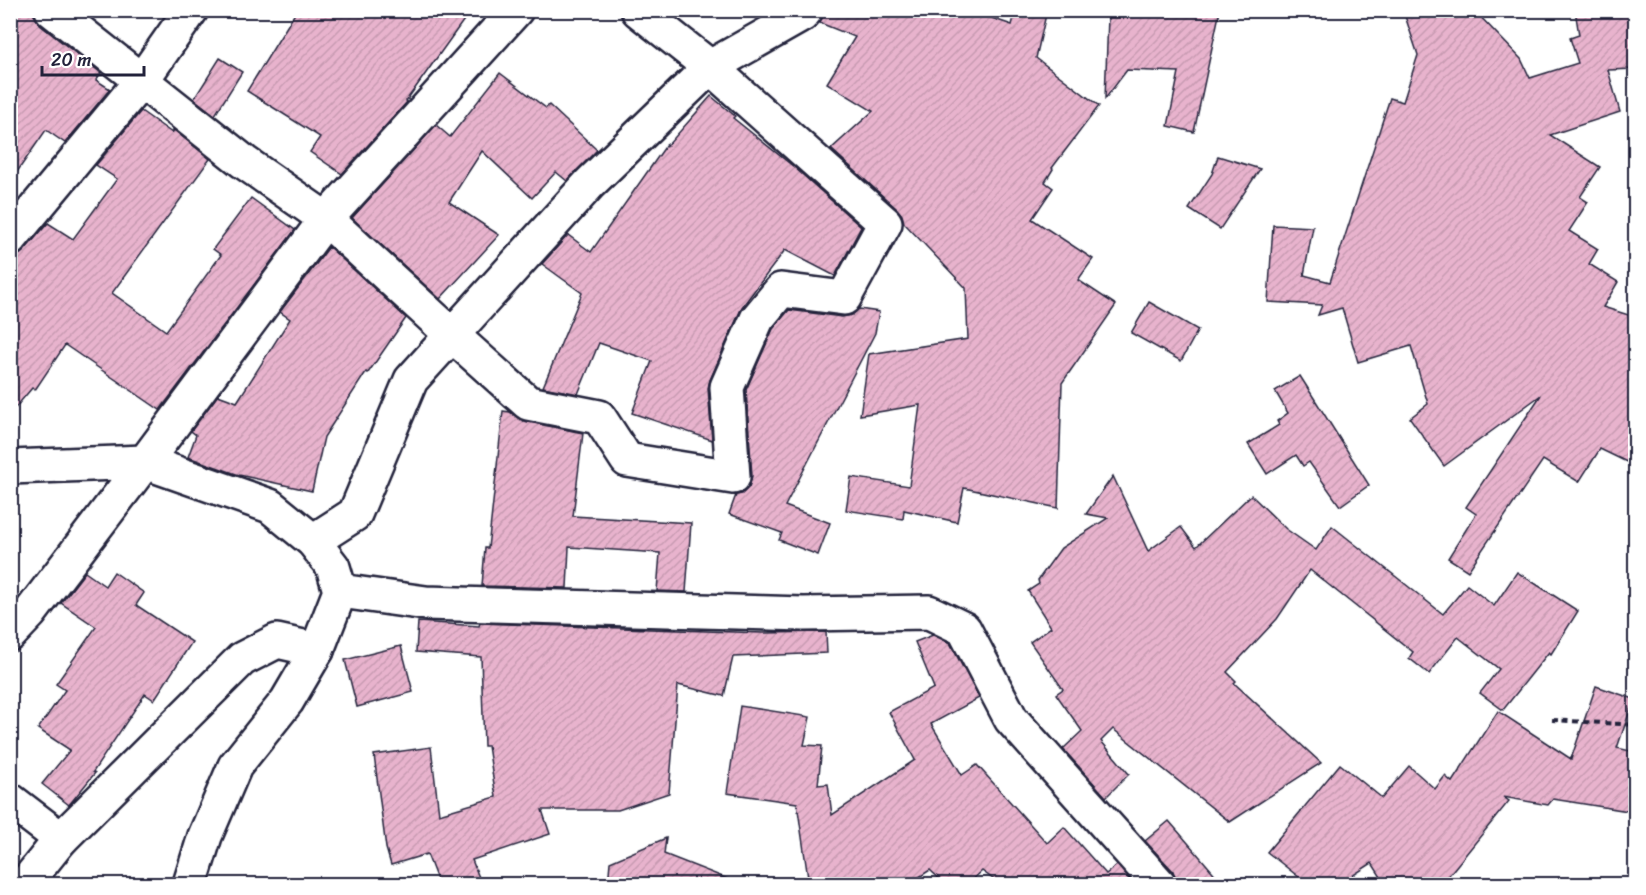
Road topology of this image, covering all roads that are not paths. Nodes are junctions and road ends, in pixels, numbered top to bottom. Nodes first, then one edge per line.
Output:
1 (52, 10) edge
2 (191, 10) edge
3 (516, 10) edge
4 (638, 10) edge
5 (806, 10) edge
6 (710, 67) junction
7 (142, 81) junction
8 (326, 219) junction
9 (10, 239) edge
10 (452, 335) junction
11 (145, 462) junction
12 (10, 466) edge
13 (313, 541) junction
14 (340, 591) junction
15 (10, 634) edge
16 (317, 650) junction
17 (10, 800) edge
18 (61, 839) junction
19 (25, 885) edge
20 (190, 885) edge
21 (1159, 885) edge

1 - 7 street
2 - 7 street
3 - 8 street
4 - 6 street
5 - 6 street
6 - 10 street
6 - 10 street
7 - 8 street
7 - 9 street
8 - 10 street
8 - 11 street
10 - 13 street
11 - 12 street
11 - 13 street
11 - 15 street
13 - 14 street
14 - 16 street
14 - 21 street
16 - 18 street
16 - 20 street
17 - 18 street
18 - 19 street

